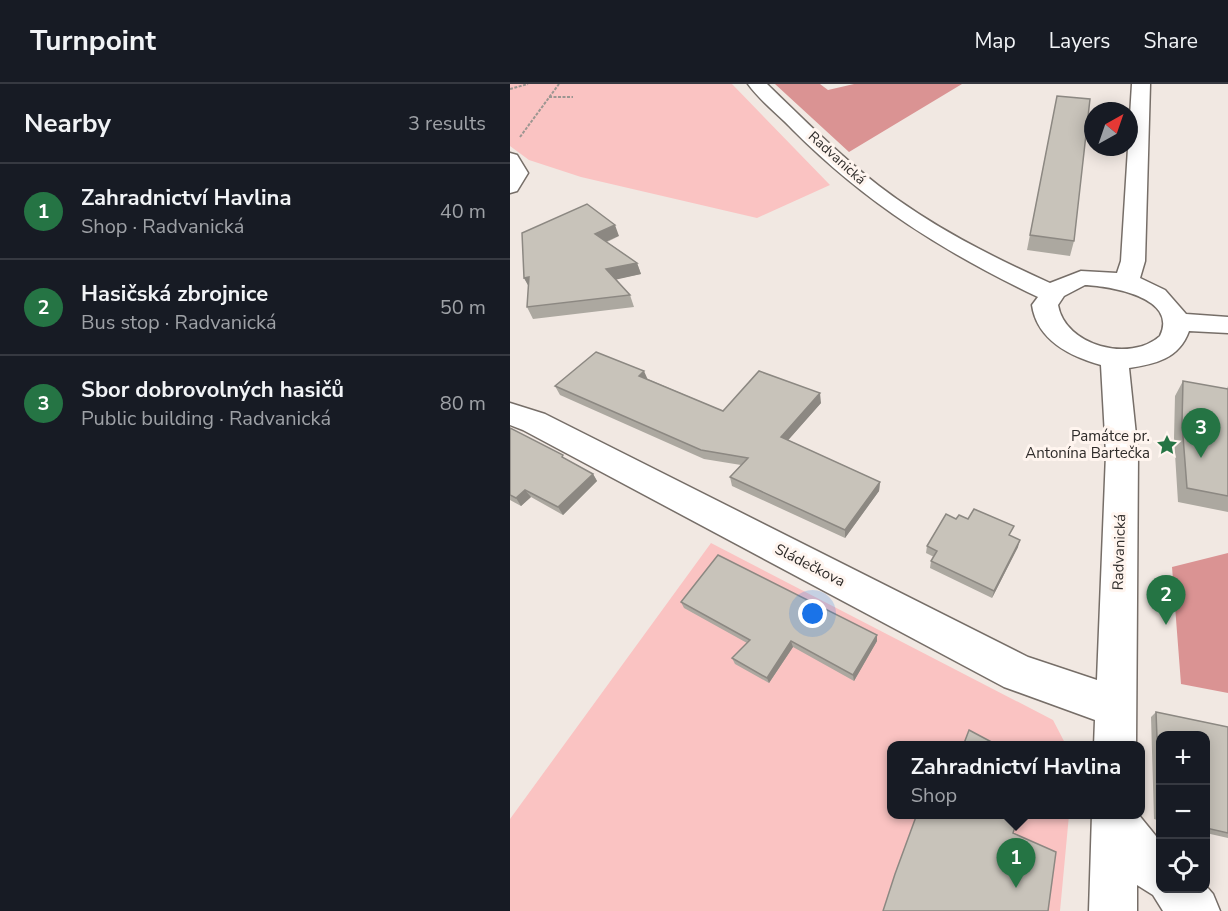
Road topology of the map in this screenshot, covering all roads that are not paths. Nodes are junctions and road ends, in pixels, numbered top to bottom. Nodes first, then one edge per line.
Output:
1 (757, 84) edge
2 (1141, 84) edge
3 (513, 151) edge
4 (510, 187) edge
5 (1126, 282) junction
6 (1050, 293) junction
7 (1177, 322) junction
8 (1228, 325) edge
9 (1114, 359) junction
10 (510, 414) edge
11 (1115, 705) junction
12 (1115, 741) edge
13 (1115, 821) edge
14 (1156, 868) edge
15 (1179, 893) edge
16 (1113, 911) edge
17 (1196, 911) edge

1 - 6 street, Radvanická
2 - 5 street
3 - 4 street
5 - 6 street
5 - 7 street
6 - 9 street
7 - 8 street
7 - 9 street
9 - 11 street, Radvanická
10 - 11 street, Sládečkova
11 - 12 street, Radvanická
13 - 14 street
13 - 16 street
15 - 17 street

